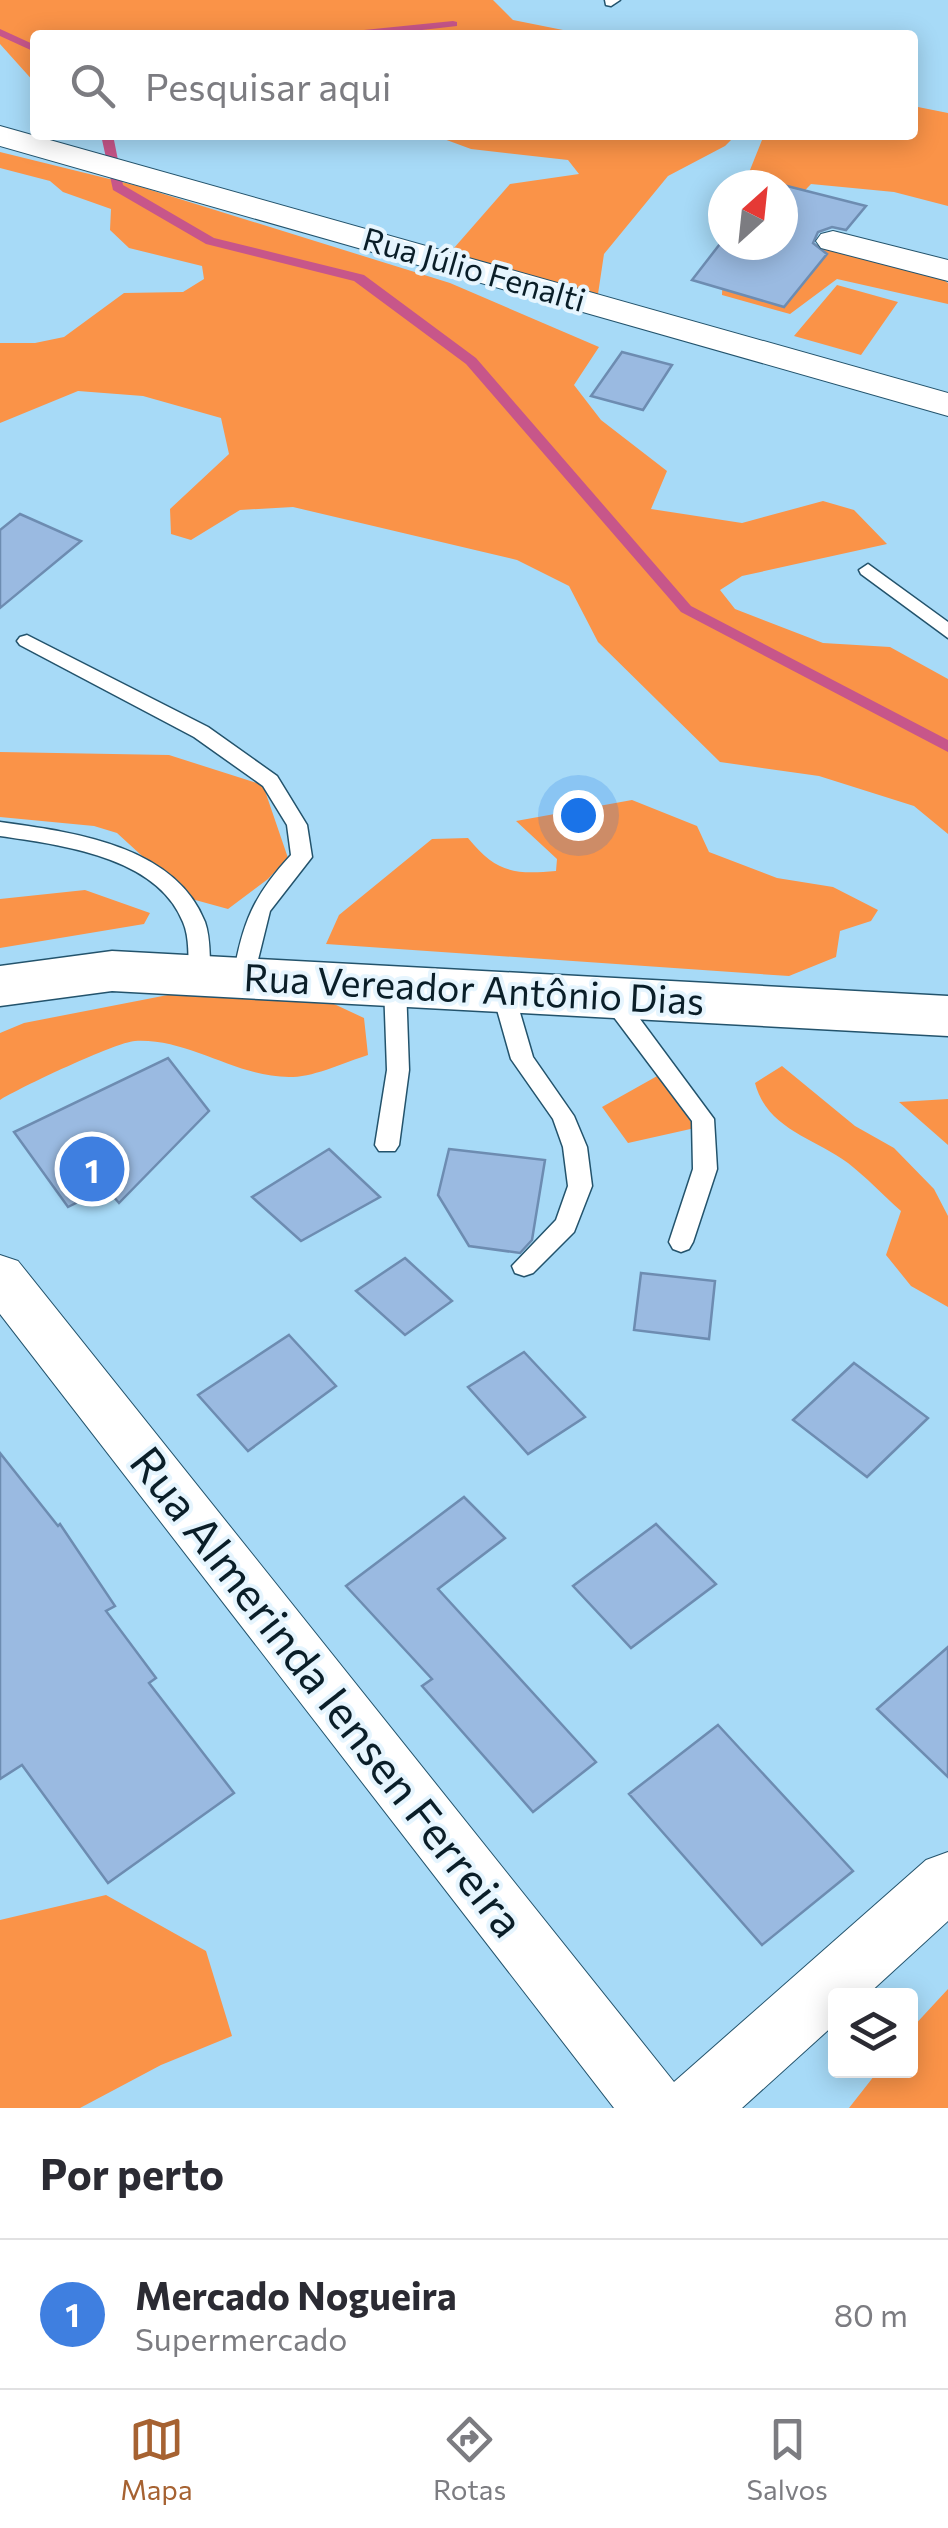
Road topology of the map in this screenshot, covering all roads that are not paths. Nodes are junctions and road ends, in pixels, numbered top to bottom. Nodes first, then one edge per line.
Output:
1 (0, 136) edge
2 (832, 242) dead end
3 (948, 272) edge
4 (948, 405) edge
5 (868, 570) dead end
6 (948, 632) edge
7 (26, 641) dead end
8 (0, 829) edge
9 (222, 977) junction
10 (0, 986) edge
11 (395, 986) junction
12 (503, 992) junction
13 (612, 998) junction
14 (948, 1016) edge
15 (387, 1145) dead end
16 (681, 1242) dead end
17 (524, 1266) dead end
18 (0, 1276) edge
19 (948, 1881) edge
20 (654, 2108) edge
21 (694, 2108) edge

1 - 4 street, Rua Júlio Fenalti
2 - 3 street
5 - 6 lane
7 - 9 lane
8 - 9 lane
9 - 10 street, Rua Vereador Antônio Dias
9 - 11 street, Rua Vereador Antônio Dias
11 - 12 street, Rua Vereador Antônio Dias
11 - 15 lane
12 - 13 street, Rua Vereador Antônio Dias
12 - 17 lane
13 - 14 street, Rua Vereador Antônio Dias
13 - 16 lane
18 - 20 street, Rua Almerinda Iensen Ferreira
19 - 21 street

